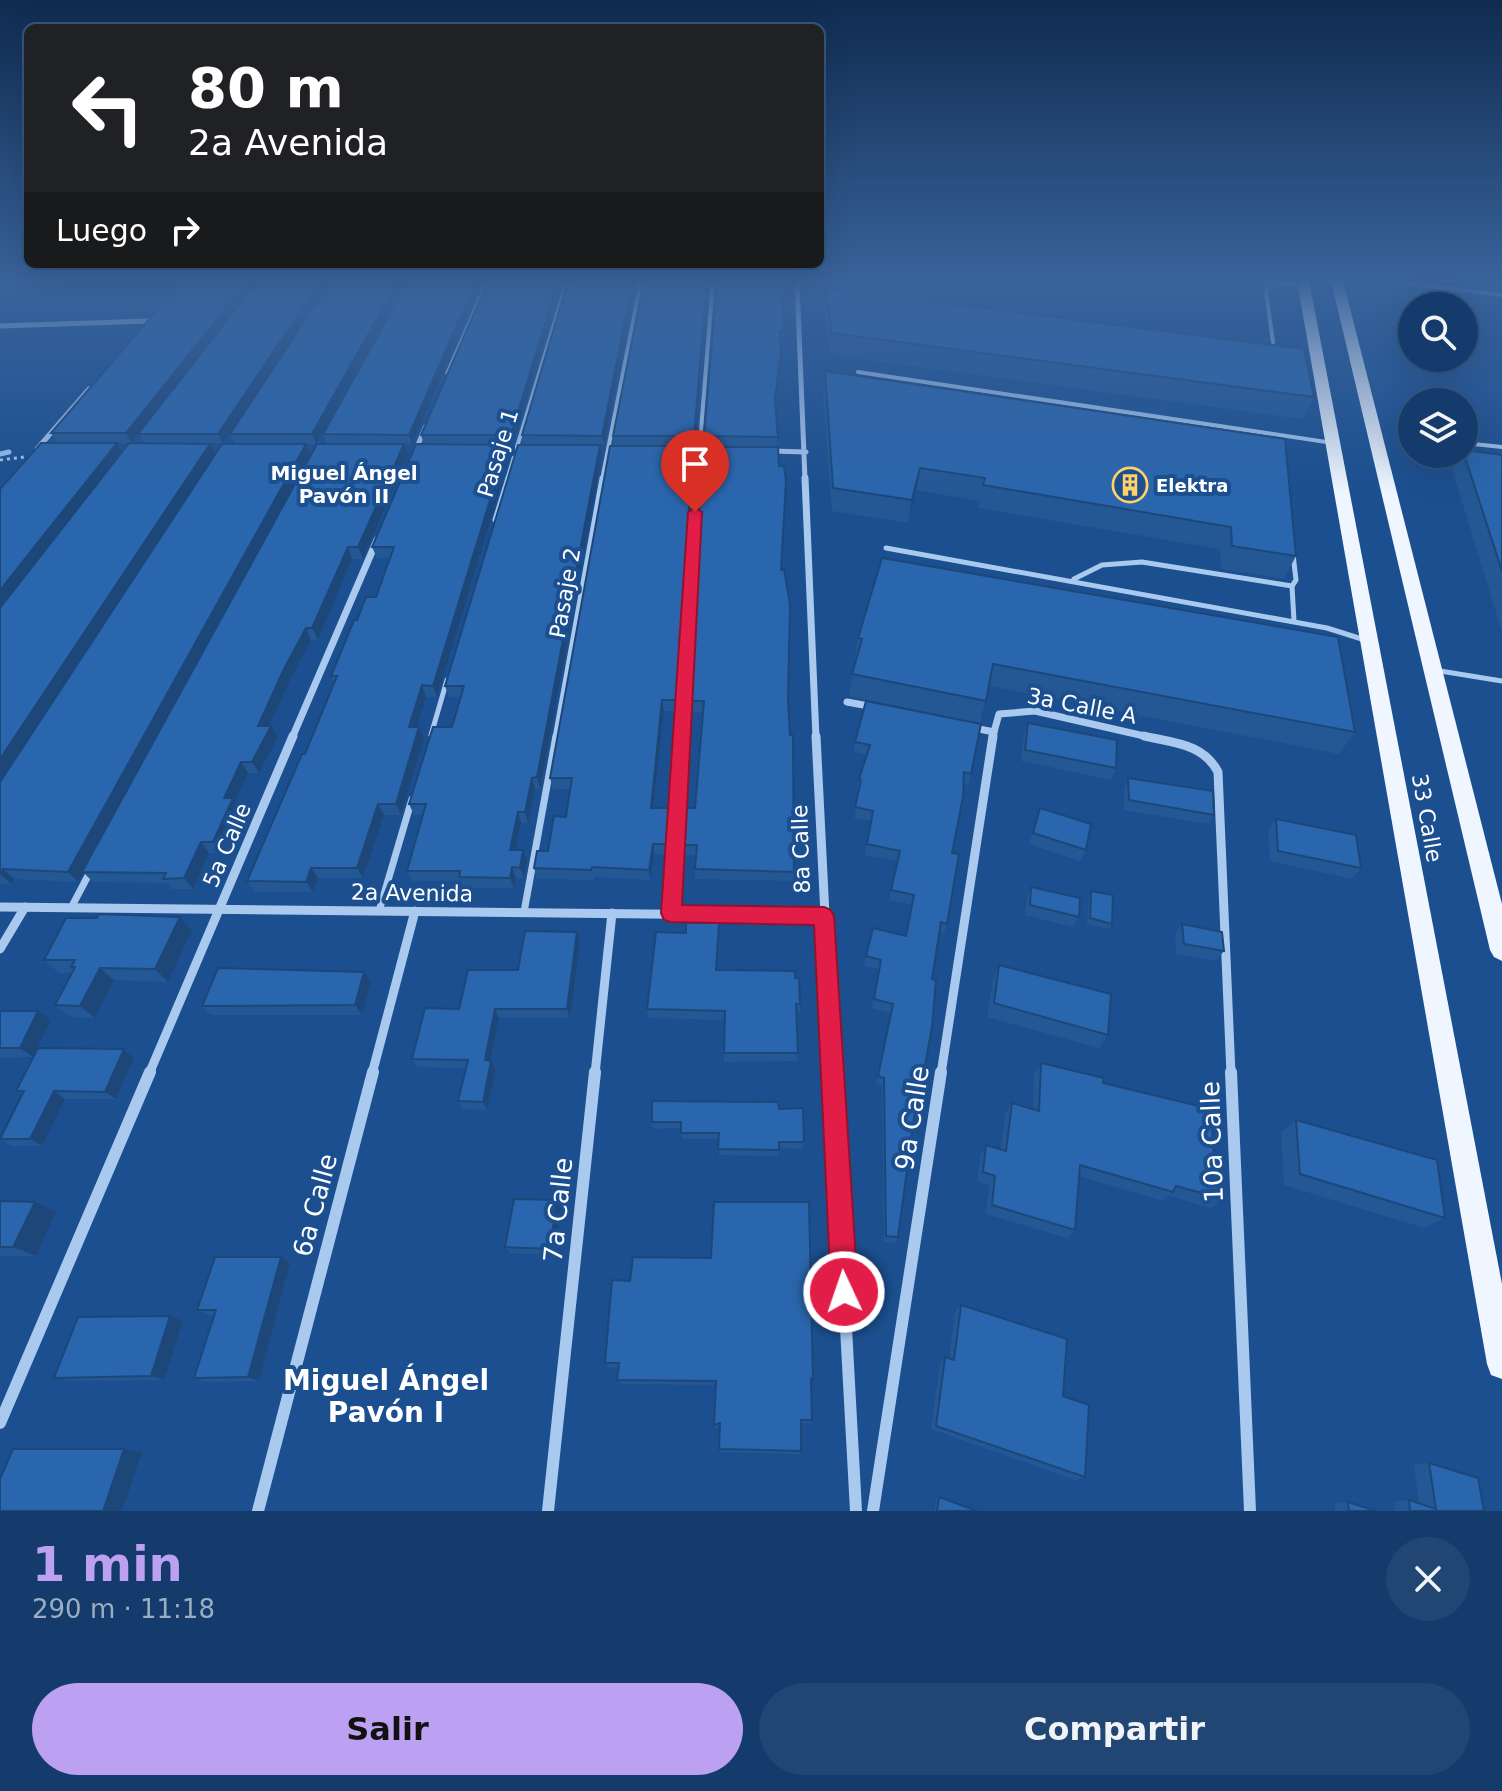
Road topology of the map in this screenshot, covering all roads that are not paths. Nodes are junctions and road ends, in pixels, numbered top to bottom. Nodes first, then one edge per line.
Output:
1 (458, 352) edge
2 (546, 352) edge
3 (627, 352) edge
4 (707, 352) edge
5 (801, 352) edge
6 (1313, 352) edge
7 (1354, 352) edge
8 (858, 372) edge
9 (98, 378) edge
10 (446, 379) edge
11 (428, 421) edge
12 (1277, 435) junction
13 (1335, 443) junction
14 (1478, 444) edge
15 (1502, 447) edge
16 (38, 448) junction
17 (54, 448) edge
18 (402, 449) edge
19 (416, 449) junction
20 (430, 449) edge
21 (502, 449) edge
22 (516, 449) junction
23 (531, 449) edge
24 (591, 450) edge
25 (607, 450) junction
26 (622, 450) edge
27 (668, 450) edge
28 (699, 450) junction
29 (729, 450) edge
30 (1279, 450) edge
31 (760, 451) edge
32 (806, 452) junction
33 (31, 456) edge
34 (410, 463) edge
35 (494, 524) edge
36 (379, 535) edge
37 (886, 548) dead end
38 (1292, 551) edge
39 (1073, 579) junction
40 (1292, 586) junction
41 (1294, 621) junction
42 (1371, 642) junction
43 (1433, 670) junction
44 (450, 673) edge
45 (1502, 681) edge
46 (847, 702) dead end
47 (891, 711) edge
48 (964, 726) edge
49 (994, 732) junction
50 (427, 747) edge
51 (1218, 772) joint
52 (414, 792) edge
53 (93, 866) edge
54 (0, 907) edge
55 (25, 907) junction
56 (71, 908) junction
57 (219, 909) junction
58 (379, 911) junction
59 (415, 911) junction
60 (524, 912) junction
61 (612, 913) junction
62 (671, 913) junction
63 (824, 916) junction
64 (0, 949) edge
65 (1502, 950) edge
66 (1502, 1364) edge
67 (0, 1423) edge
68 (258, 1511) edge
69 (548, 1511) edge
70 (856, 1511) edge
71 (873, 1511) edge
72 (1250, 1511) edge

1 - 10 street
2 - 22 lane, Pasaje 1
3 - 25 lane, Pasaje 2
4 - 28 lane
5 - 32 street, 8a Calle
6 - 13 main road, 33 Calle
7 - 43 main road, 33 Calle
8 - 12 lane
9 - 16 street
11 - 19 street
12 - 13 lane
12 - 30 lane
13 - 42 main road, 33 Calle
14 - 15 lane
16 - 17 street
16 - 33 street
18 - 19 street
19 - 20 street
19 - 34 street
21 - 22 street
22 - 23 street
22 - 35 lane, Pasaje 1
24 - 25 street
25 - 26 street
25 - 60 lane, Pasaje 2
27 - 28 street
28 - 29 street
28 - 62 lane
31 - 32 street
32 - 63 street, 8a Calle
36 - 57 street, 5a Calle
37 - 39 lane
38 - 40 lane
39 - 40 lane
39 - 41 lane
40 - 41 lane
41 - 42 lane
42 - 66 main road, 33 Calle
43 - 45 lane
43 - 65 main road, 33 Calle
44 - 50 lane
46 - 47 street
48 - 49 street
49 - 51 street, 3a Calle A
49 - 71 street, 9a Calle
51 - 72 street, 10a Calle
52 - 58 lane
53 - 56 lane
54 - 55 street, 2a Avenida
55 - 56 street, 2a Avenida
55 - 64 street
56 - 57 street, 2a Avenida
57 - 58 street, 2a Avenida
57 - 67 street, 5a Calle
58 - 59 street, 2a Avenida
59 - 60 street, 2a Avenida
59 - 68 street, 6a Calle
60 - 61 street, 2a Avenida
61 - 62 street, 2a Avenida
61 - 69 street, 7a Calle
62 - 63 street, 2a Avenida
63 - 70 street, 8a Calle

